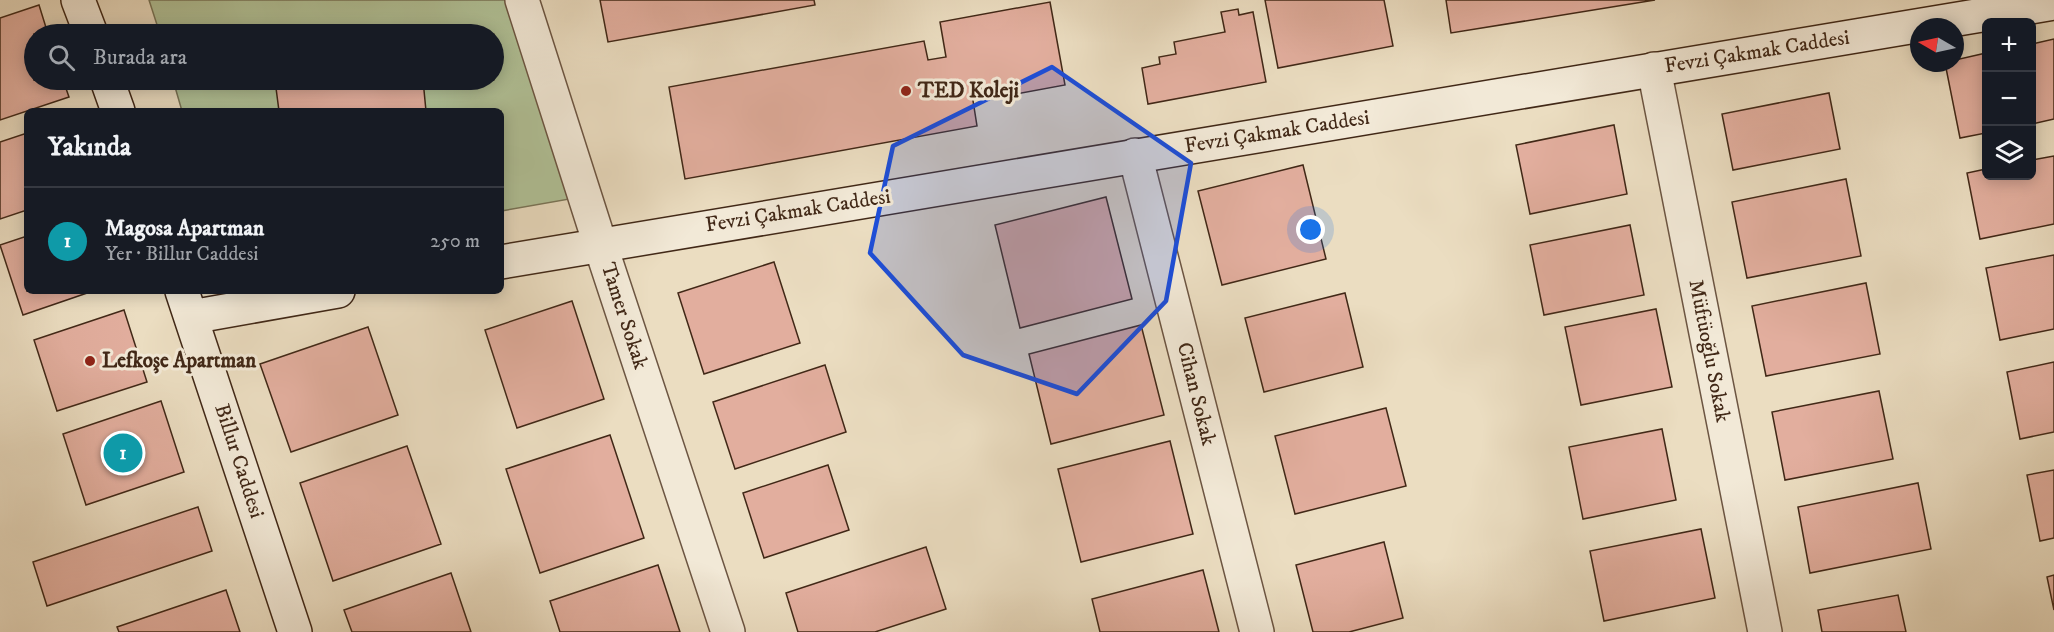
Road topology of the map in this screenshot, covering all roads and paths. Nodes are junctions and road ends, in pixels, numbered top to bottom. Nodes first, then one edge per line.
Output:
1 (78, 0) edge
2 (522, 0) edge
3 (2054, 3) edge
4 (87, 24) edge
5 (1654, 69) junction
6 (111, 90) edge
7 (117, 108) edge
8 (1135, 155) junction
9 (600, 244) junction
10 (504, 261) edge
11 (303, 294) edge
12 (186, 304) edge
13 (295, 632) edge
14 (728, 632) edge
15 (1257, 632) edge
16 (1765, 632) edge

1 - 4 street
2 - 9 street, Tamer Sokak
3 - 5 street, Fevzi Çakmak Caddesi
5 - 8 street, Fevzi Çakmak Caddesi
5 - 16 street, Müftüoğlu Sokak
6 - 7 street
8 - 9 street, Fevzi Çakmak Caddesi
8 - 15 street, Cihan Sokak
9 - 10 street, Fevzi Çakmak Caddesi
9 - 14 street, Tamer Sokak
11 - 12 street
12 - 13 street, Billur Caddesi

